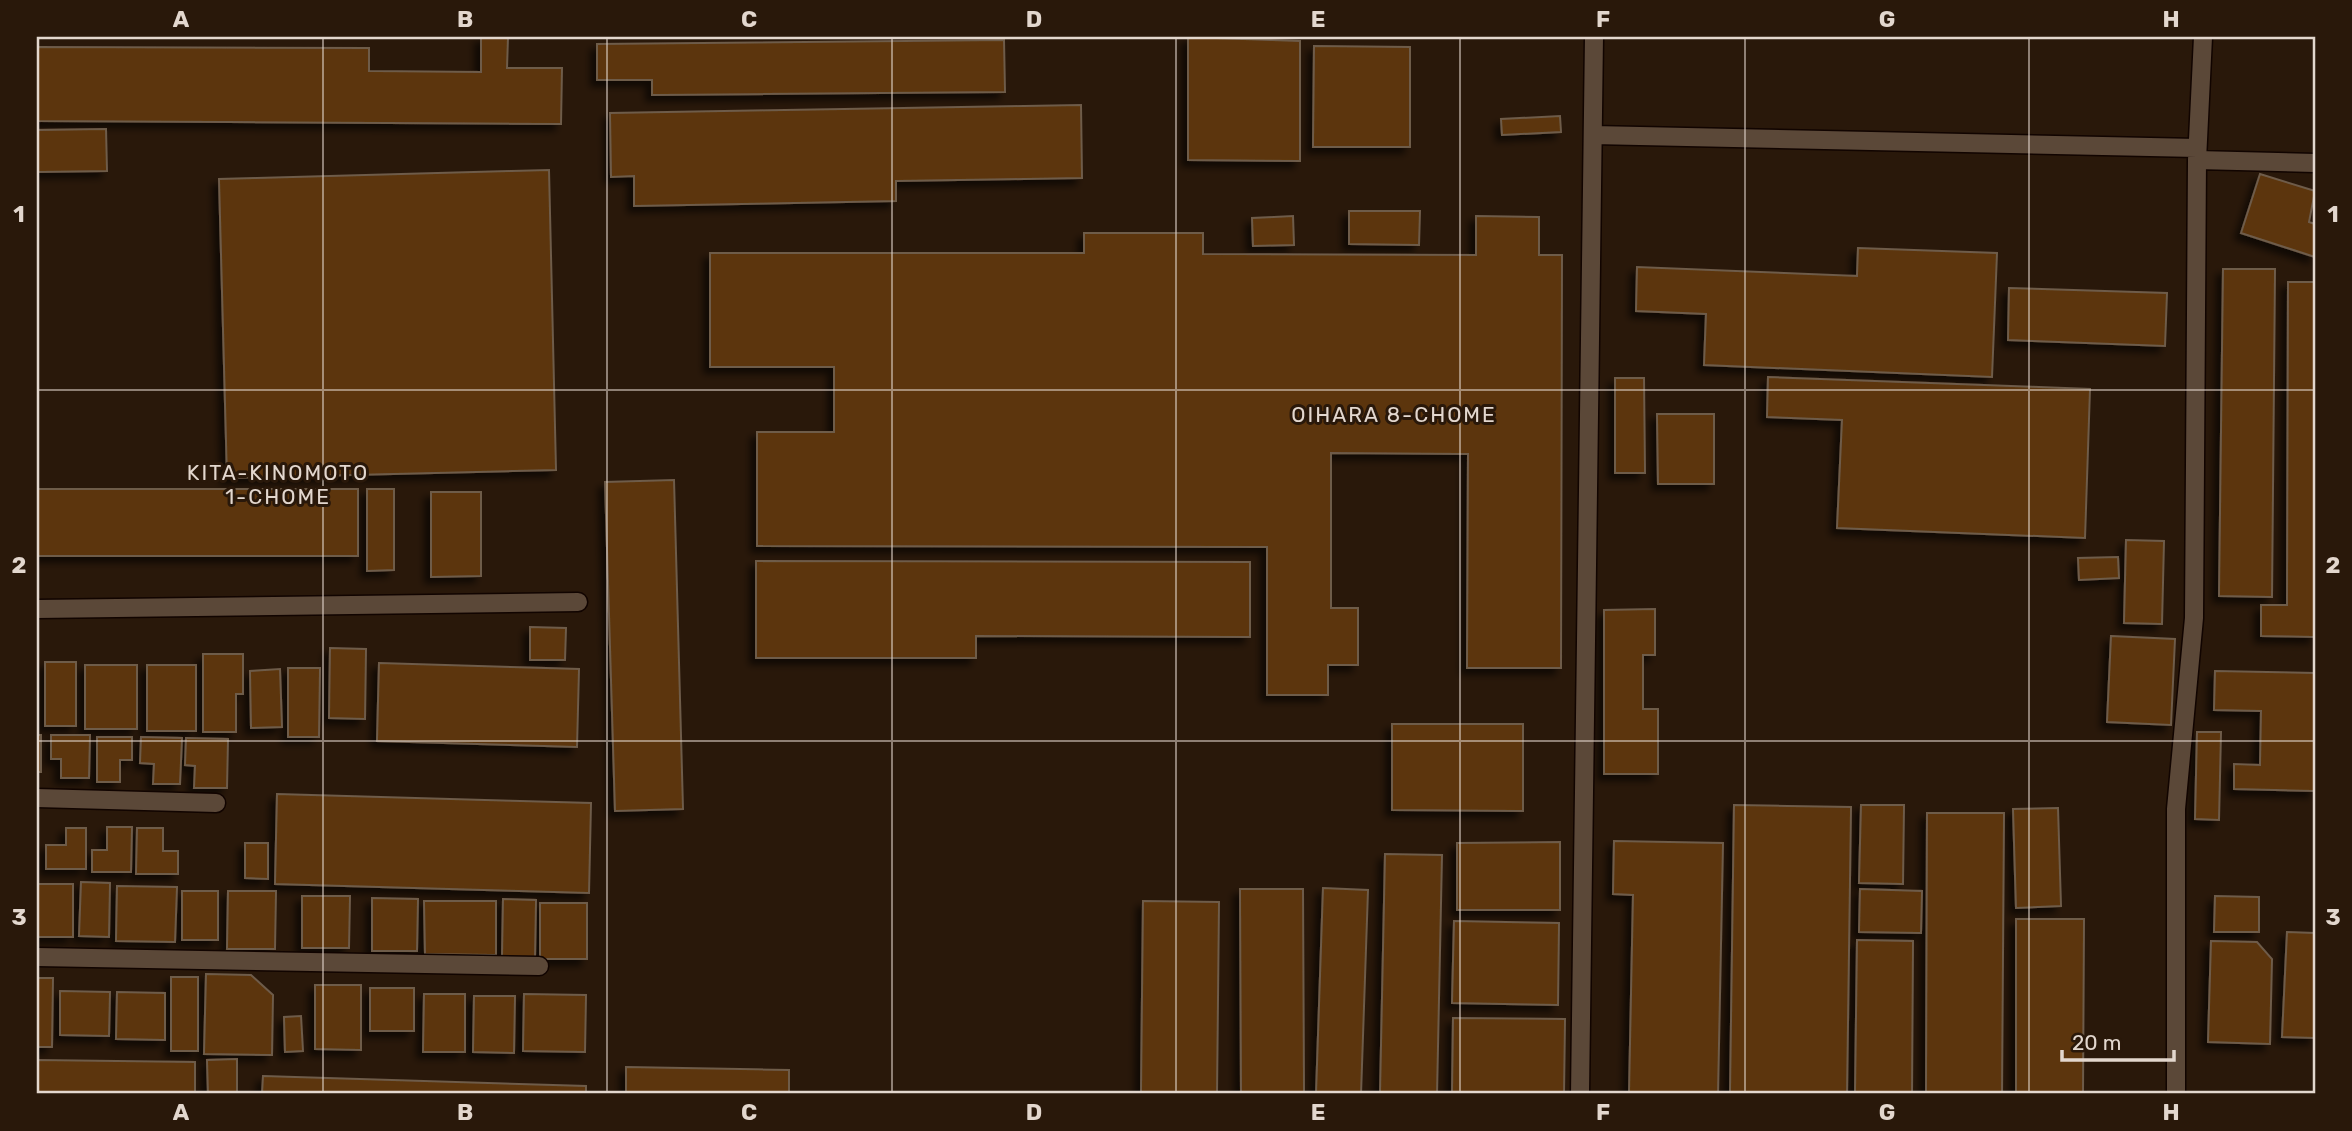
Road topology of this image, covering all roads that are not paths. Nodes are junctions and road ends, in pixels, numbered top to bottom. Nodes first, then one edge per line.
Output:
1 (1594, 37) edge
2 (2203, 37) edge
3 (1593, 135) junction
4 (2197, 154) junction
5 (2315, 163) edge
6 (578, 602) dead end
7 (37, 609) edge
8 (37, 799) edge
9 (216, 803) dead end
10 (37, 957) edge
11 (540, 966) dead end
12 (1580, 1094) edge
13 (2176, 1094) edge

1 - 3 street
2 - 4 street
3 - 4 street
3 - 12 street
4 - 5 street
4 - 13 street
6 - 7 street
8 - 9 street
10 - 11 street

